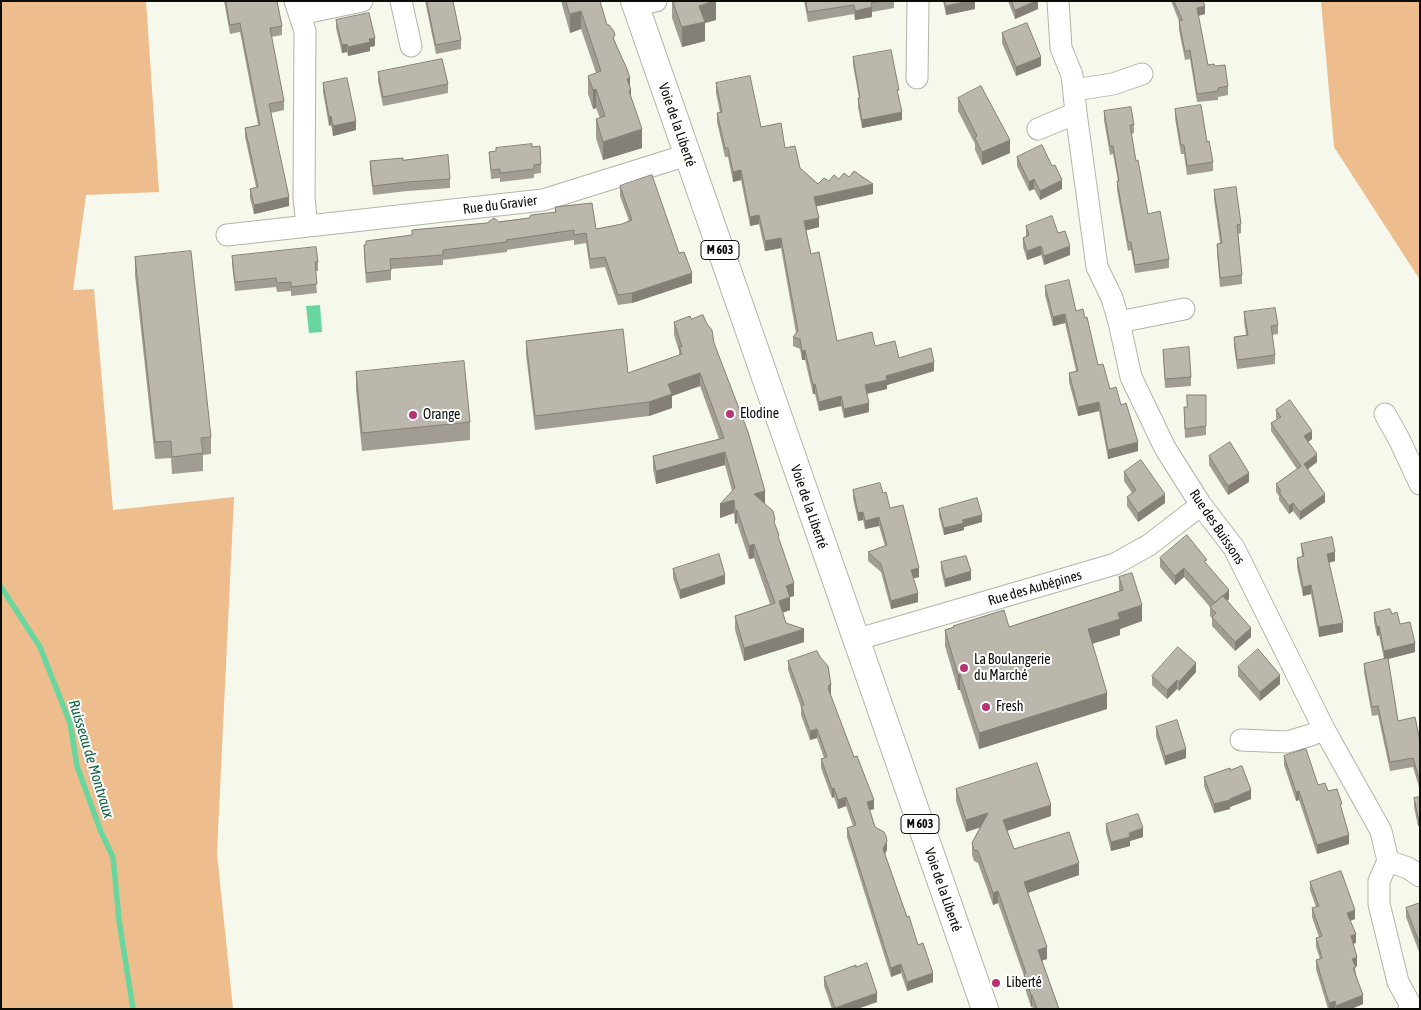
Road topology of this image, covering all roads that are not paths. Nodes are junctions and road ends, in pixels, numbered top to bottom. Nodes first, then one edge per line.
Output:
1 (362, 1) edge
2 (402, 1) edge
3 (918, 1) edge
4 (1058, 1) edge
5 (642, 3) edge
6 (297, 8) edge
7 (411, 46) dead end
8 (1142, 74) dead end
9 (917, 78) dead end
10 (1074, 90) junction
11 (1076, 113) junction
12 (1038, 129) dead end
13 (687, 154) junction
14 (307, 226) junction
15 (227, 235) dead end
16 (1184, 309) dead end
17 (1120, 322) junction
18 (1385, 414) dead end
19 (1420, 484) edge
20 (1201, 505) junction
21 (855, 640) junction
22 (1324, 729) junction
23 (1241, 740) dead end
24 (1388, 862) junction
25 (1420, 876) edge
26 (985, 1009) edge
27 (1409, 1009) edge

1 - 6 street
2 - 7 street
3 - 9 street
4 - 10 street, Rue des Buissons
5 - 13 main road, Voie de la Liberté / M 603
6 - 14 street
8 - 10 street
10 - 11 street, Rue des Buissons
11 - 12 street
11 - 17 street, Rue des Buissons
13 - 14 street, Rue du Gravier
13 - 21 main road, Voie de la Liberté / M 603
14 - 15 street, Rue du Gravier
16 - 17 street
17 - 20 street, Rue des Buissons
18 - 19 street
20 - 21 street, Rue des Aubépines
20 - 22 street, Rue des Buissons
21 - 26 main road, Voie de la Liberté / M 603
22 - 23 street
22 - 24 street, Rue des Buissons
24 - 25 street
24 - 27 street

